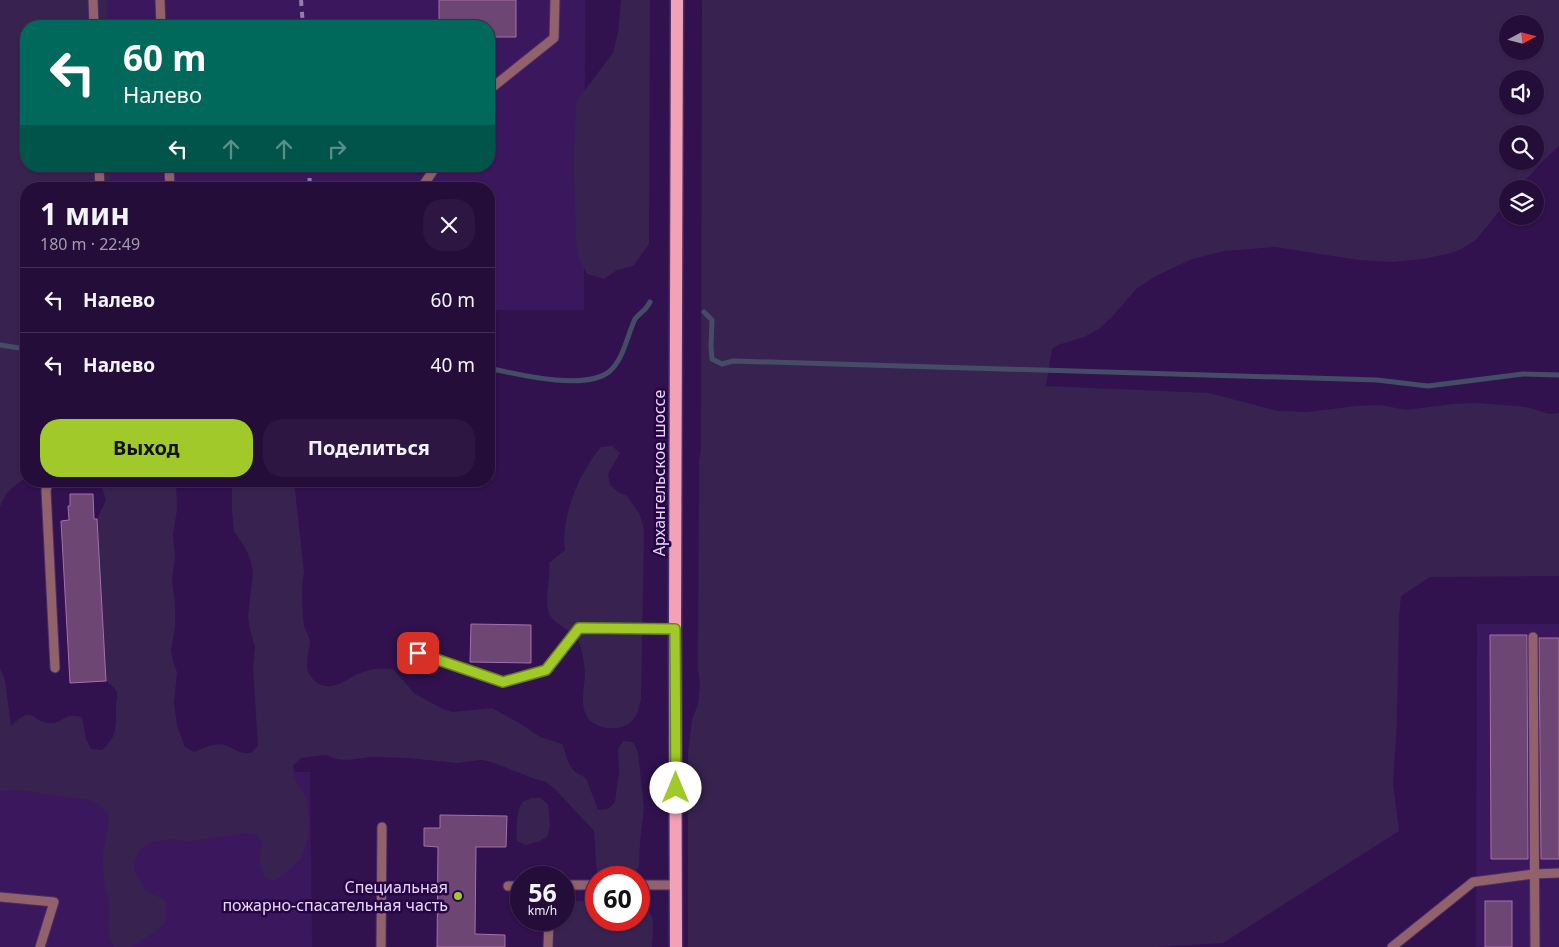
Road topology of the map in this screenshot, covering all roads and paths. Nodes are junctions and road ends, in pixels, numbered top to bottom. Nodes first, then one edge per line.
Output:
1 (93, 0) edge
2 (160, 0) edge
3 (554, 0) edge
4 (677, 0) edge
5 (94, 20) edge
6 (161, 20) edge
7 (495, 85) edge
8 (47, 487) edge
9 (675, 629) junction
10 (1533, 637) dead end
11 (418, 653) dead end
12 (55, 668) dead end
13 (382, 827) dead end
14 (1559, 873) edge
15 (1534, 874) junction
16 (650, 885) edge
17 (675, 885) junction
18 (0, 897) edge
19 (549, 931) edge
20 (40, 947) edge
21 (381, 947) edge
22 (548, 947) edge
23 (676, 947) edge
24 (1392, 947) edge
25 (1535, 947) edge

1 - 5 lane
2 - 6 lane
3 - 7 lane
4 - 9 main road, Архангельское шоссе
8 - 12 lane
9 - 11 lane
9 - 17 main road, Архангельское шоссе
10 - 15 lane
13 - 21 lane
14 - 15 lane
15 - 24 lane
15 - 25 lane
16 - 17 lane
17 - 23 main road, Архангельское шоссе
18 - 20 lane
19 - 22 lane

